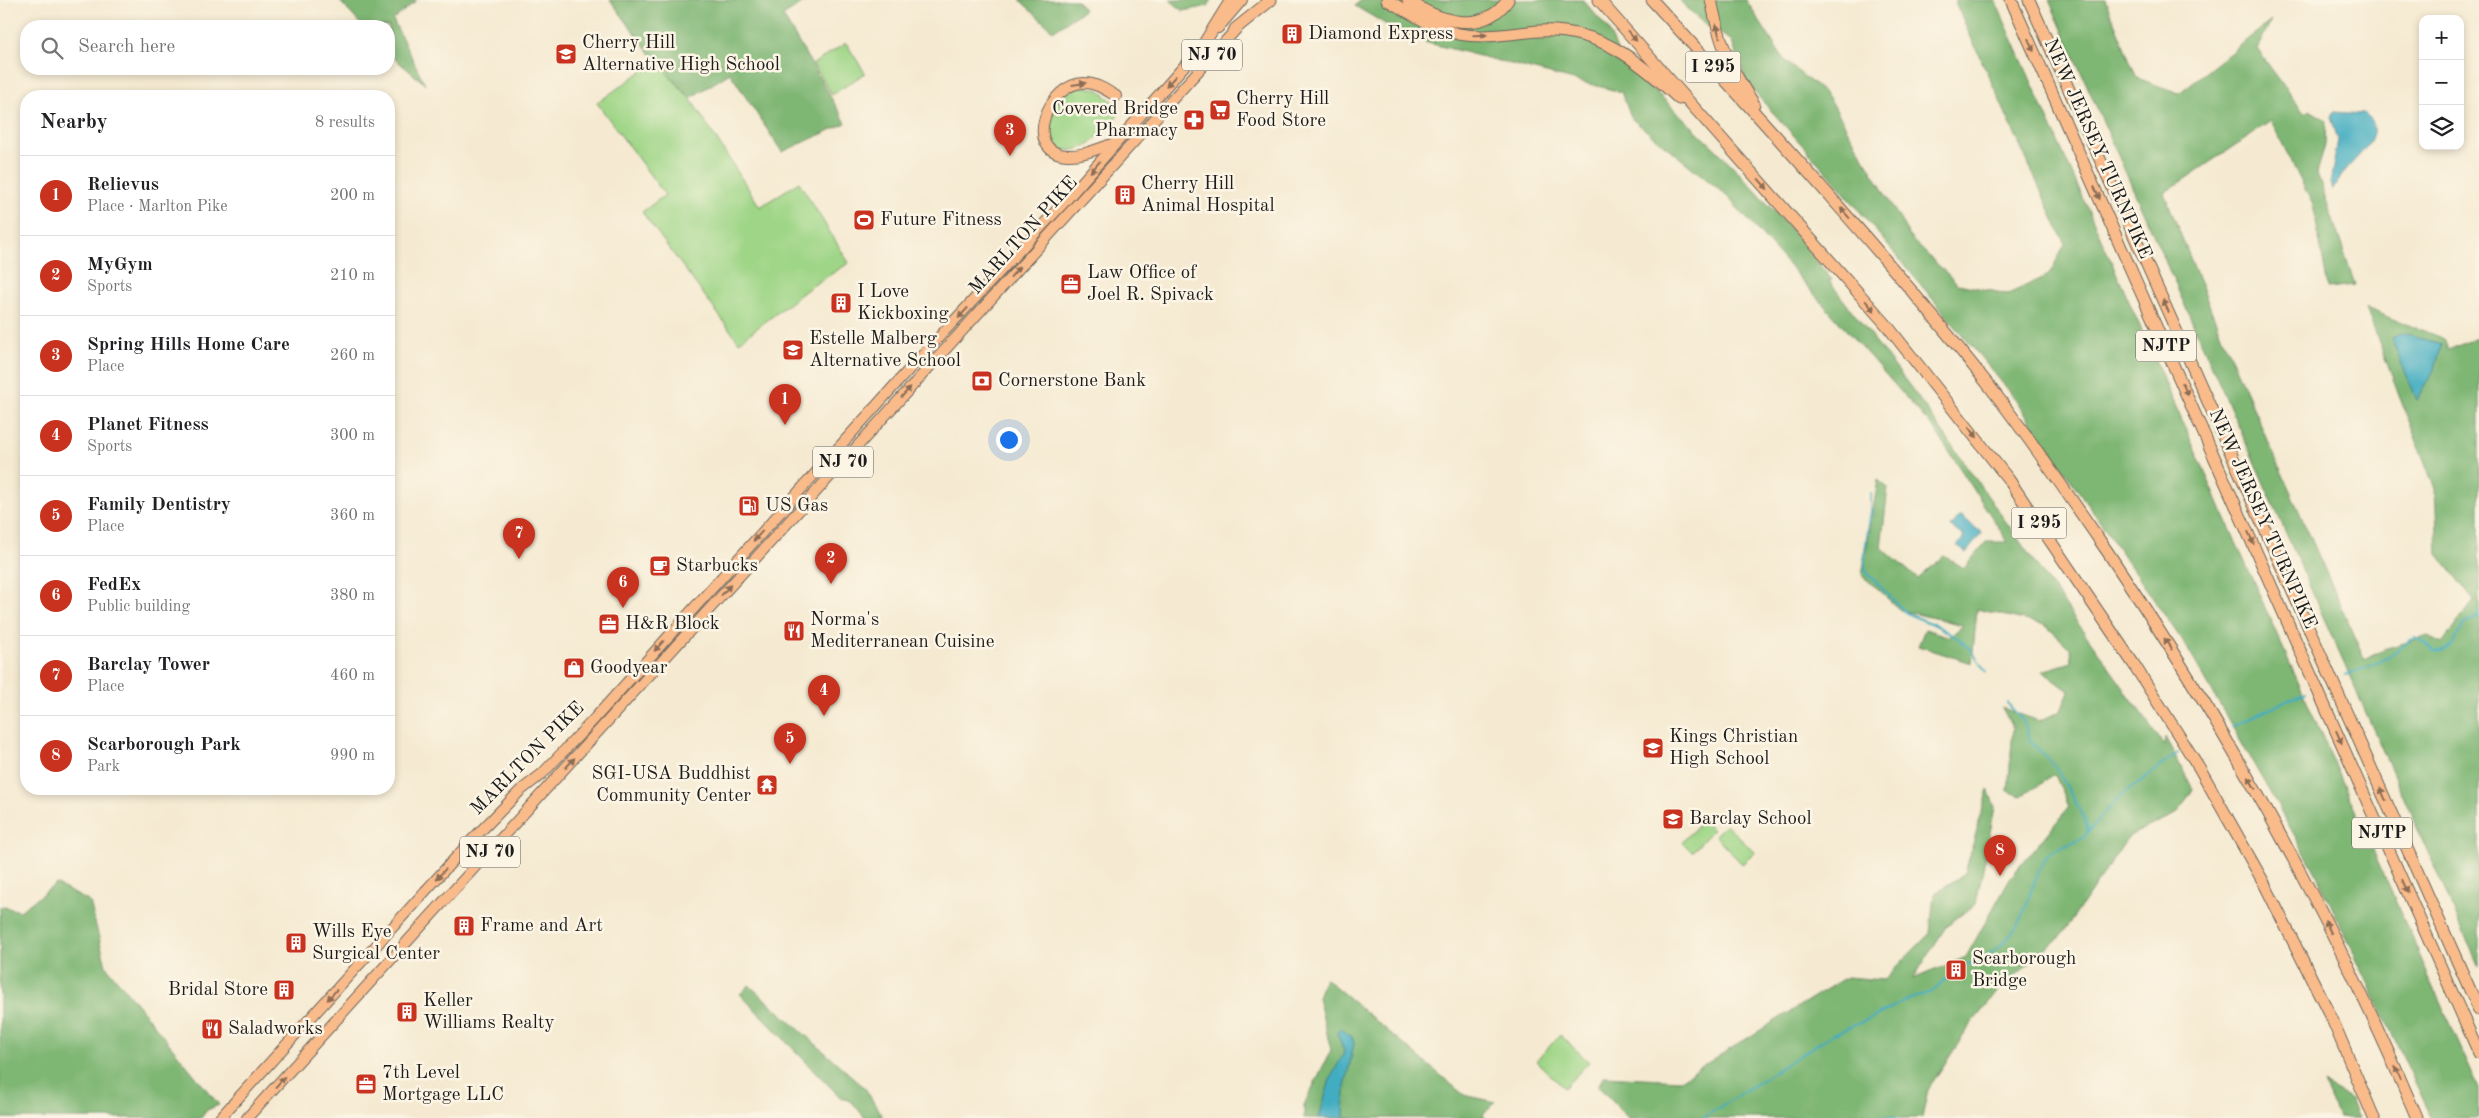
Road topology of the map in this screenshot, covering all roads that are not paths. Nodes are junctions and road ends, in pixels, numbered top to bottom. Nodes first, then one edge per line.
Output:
1 (1231, 0) edge
2 (1242, 0) edge
3 (1262, 0) edge
4 (1271, 0) edge
5 (1387, 0) edge
6 (1408, 0) edge
7 (1508, 0) edge
8 (1599, 0) edge
9 (1652, 0) edge
10 (1711, 0) edge
11 (2011, 0) edge
12 (2029, 0) edge
13 (1235, 30) junction
14 (1203, 45) junction
15 (1116, 96) dead end
16 (1774, 135) junction
17 (1116, 143) junction
18 (1746, 163) junction
19 (904, 375) junction
20 (822, 485) junction
21 (2479, 1010) edge
22 (2479, 1053) edge
23 (220, 1118) edge
24 (247, 1118) edge
25 (2374, 1118) edge
26 (2417, 1118) edge

1 - 14 highway
2 - 14 highway, MARLTON PIKE / NJ 70
3 - 13 highway, MARLTON PIKE / NJ 70
4 - 13 highway
5 -> 18 highway
6 - 7 highway
8 -> 18 highway, I 295
9 - 16 highway, I 295
16 -> 10 highway
11 -> 22 highway, NEW JERSEY TURNPIKE / NJTP
21 -> 12 highway, NEW JERSEY TURNPIKE / NJTP
20 -> 13 highway, MARLTON PIKE / NJ 70
14 -> 17 highway, MARLTON PIKE / NJ 70
17 -> 15 highway
26 -> 16 highway, I 295
17 -> 19 highway, MARLTON PIKE / NJ 70
18 -> 25 highway, I 295
19 - 20 highway
19 -> 23 highway, MARLTON PIKE / NJ 70
24 -> 20 highway, MARLTON PIKE / NJ 70

